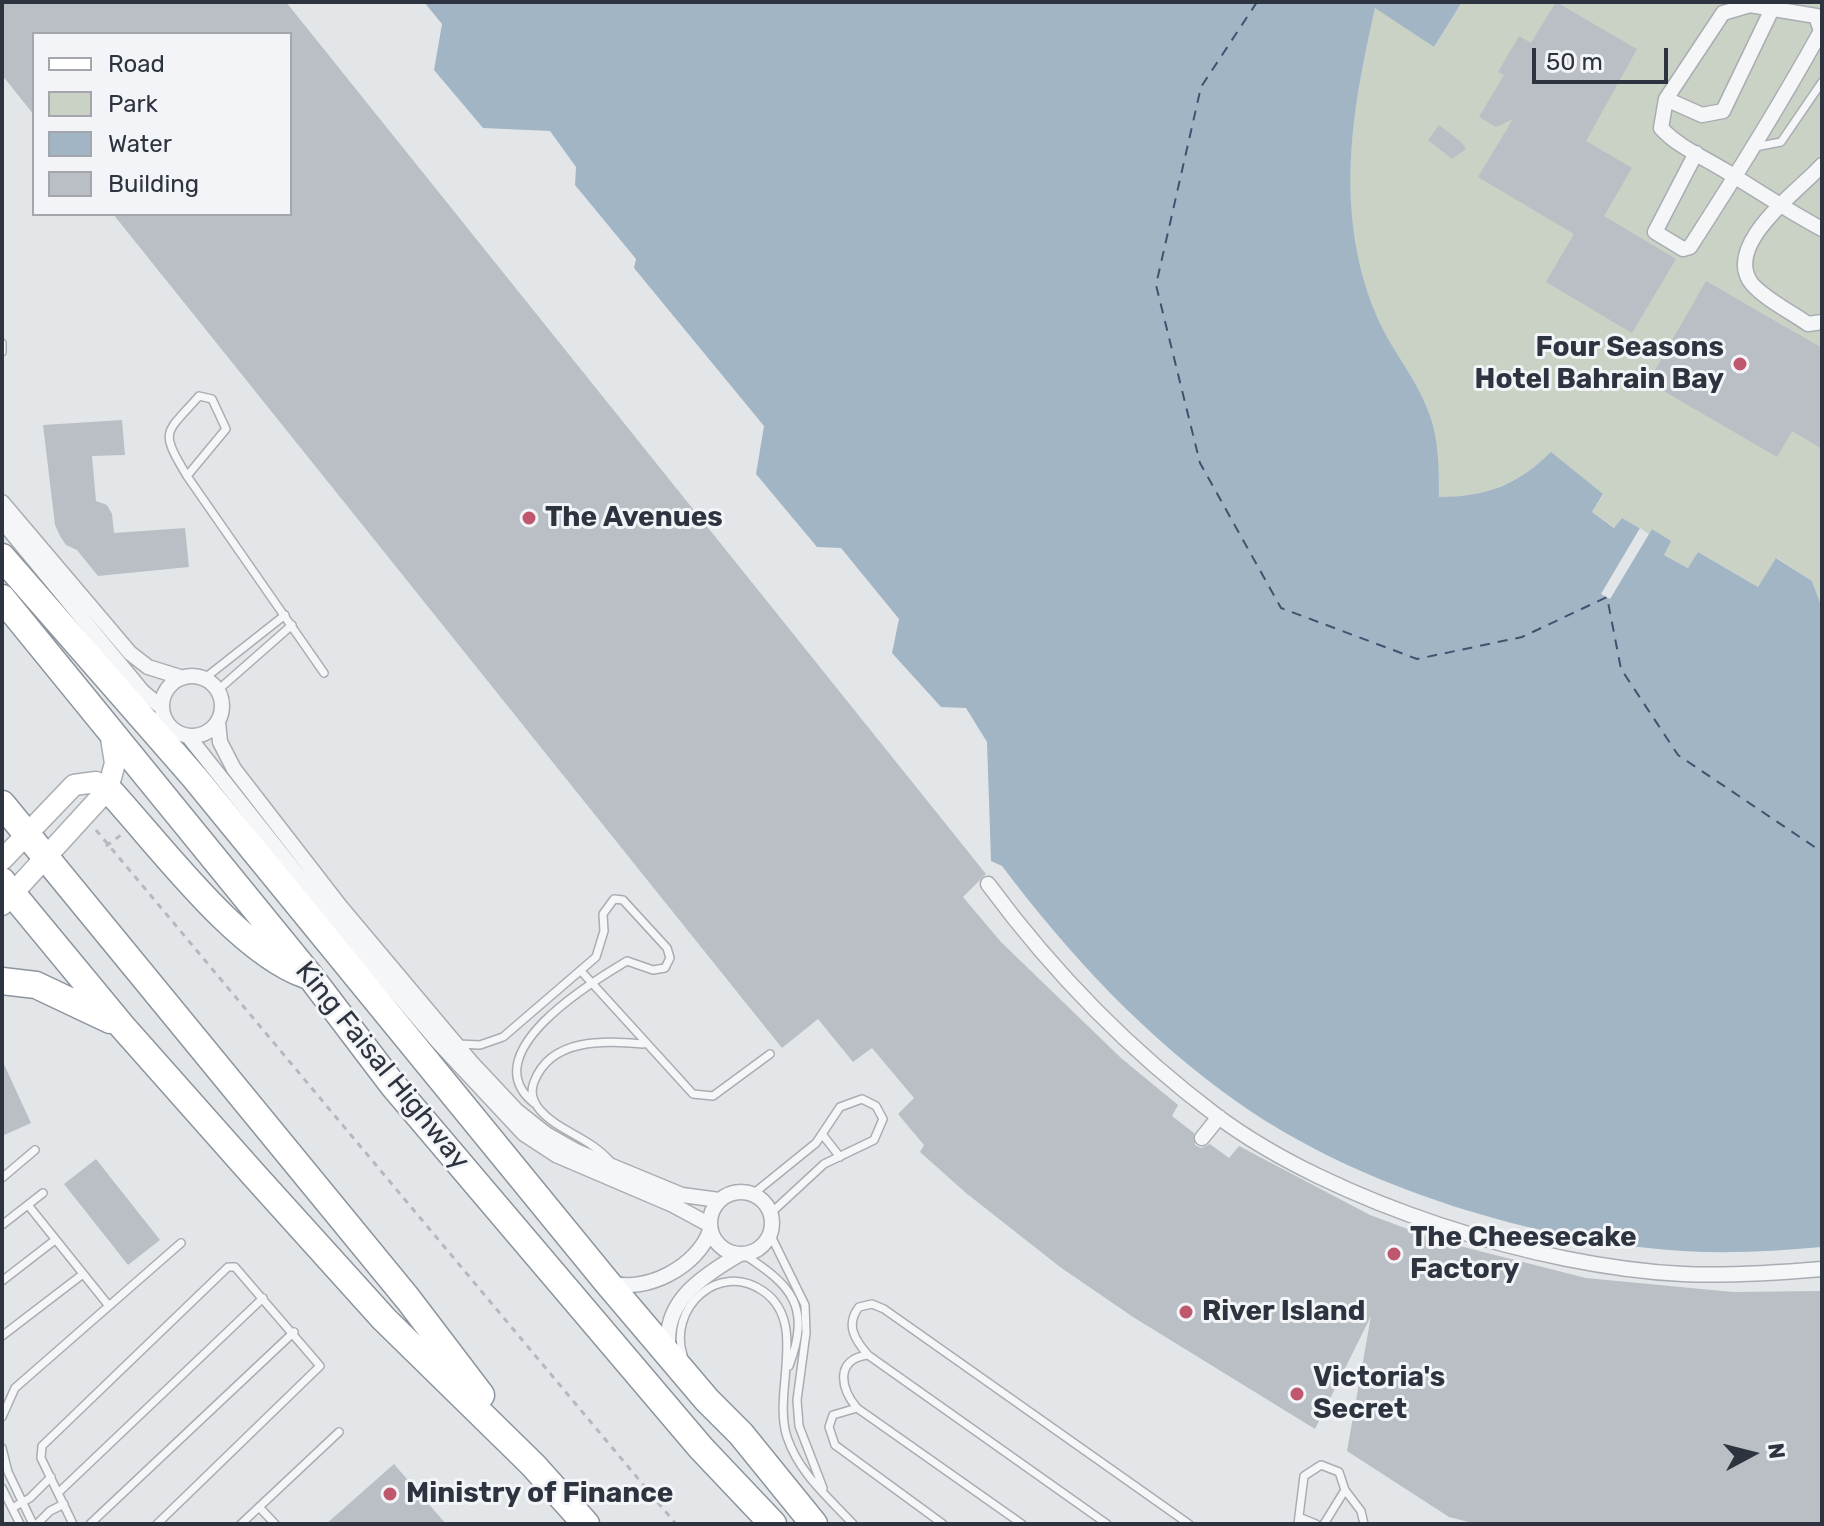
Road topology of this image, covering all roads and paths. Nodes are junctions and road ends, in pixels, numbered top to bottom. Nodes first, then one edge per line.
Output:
1 (1773, 7) junction
2 (1822, 82) edge
3 (1666, 99) junction
4 (1755, 147) junction
5 (1696, 153) junction
6 (1822, 165) edge
7 (1735, 177) junction
8 (1776, 205) junction
9 (1822, 229) edge
10 (1822, 322) edge
11 (2, 343) edge
12 (2, 352) edge
13 (187, 476) junction
14 (2, 502) edge
15 (2, 521) edge
16 (2, 557) edge
17 (2, 598) edge
18 (285, 615) junction
19 (292, 625) junction
20 (324, 673) dead end
21 (180, 677) junction
22 (205, 678) junction
23 (218, 690) junction
24 (161, 707) junction
25 (218, 722) junction
26 (110, 732) junction
27 (188, 736) junction
28 (108, 789) junction
29 (2, 804) edge
30 (85, 814) junction
31 (28, 834) junction
32 (47, 857) junction
33 (2, 860) edge
34 (988, 884) dead end
35 (6, 893) edge
36 (581, 971) junction
37 (310, 976) junction
38 (2, 981) edge
39 (593, 981) junction
40 (121, 1025) junction
41 (456, 1044) junction
42 (644, 1044) junction
43 (770, 1054) dead end
44 (534, 1103) junction
45 (1219, 1117) junction
46 (822, 1134) junction
47 (1202, 1138) dead end
48 (35, 1150) dead end
49 (840, 1157) junction
50 (617, 1168) junction
51 (2, 1178) edge
52 (43, 1193) dead end
53 (753, 1194) junction
54 (719, 1200) junction
55 (28, 1205) junction
56 (771, 1213) junction
57 (2, 1225) edge
58 (710, 1228) junction
59 (770, 1234) junction
60 (55, 1240) junction
61 (181, 1243) dead end
62 (742, 1254) junction
63 (1822, 1269) edge
64 (83, 1274) junction
65 (2, 1281) edge
66 (606, 1281) junction
67 (263, 1298) junction
68 (689, 1298) junction
69 (109, 1306) junction
70 (803, 1317) junction
71 (294, 1332) junction
72 (2, 1336) edge
73 (868, 1355) junction
74 (671, 1358) junction
75 (785, 1377) junction
76 (15, 1388) junction
77 (2, 1395) edge
78 (707, 1400) junction
79 (857, 1408) junction
80 (2, 1417) edge
81 (339, 1432) dead end
82 (2, 1448) edge
83 (533, 1465) junction
84 (51, 1477) junction
85 (2, 1488) edge
86 (824, 1490) junction
87 (1345, 1490) junction
88 (58, 1493) junction
89 (22, 1503) junction
90 (64, 1504) junction
91 (12, 1508) junction
92 (260, 1508) junction
93 (1299, 1520) edge
94 (20, 1524) edge
95 (35, 1524) edge
96 (73, 1524) edge
97 (90, 1524) edge
98 (157, 1524) edge
99 (241, 1524) edge
100 (275, 1524) edge
101 (586, 1524) edge
102 (676, 1524) edge
103 (773, 1524) edge
104 (814, 1524) edge
105 (853, 1524) edge
106 (943, 1524) edge
107 (1022, 1524) edge
108 (1107, 1524) edge
109 (1189, 1524) edge
110 (1316, 1524) edge
111 (1324, 1524) edge
112 (1364, 1524) edge

1 - 3 street
1 - 3 street
1 - 4 street
2 - 4 lane
3 - 5 street
4 - 7 street
5 - 7 street
5 - 7 street
6 - 8 street
7 - 8 street
8 - 9 street
8 - 10 street
11 - 12 lane
13 - 13 lane
13 - 18 lane
14 - 21 street
15 - 24 street
16 - 66 highway
17 - 26 highway, King Faisal Highway
18 - 19 lane
18 - 22 lane
19 - 20 lane
19 - 23 lane
21 - 22 street
21 - 24 street
22 - 23 street
23 - 25 street
24 - 27 street
25 - 27 street
25 - 41 street
26 - 28 main road
26 - 37 highway, King Faisal Highway
27 - 58 street
28 - 30 main road
28 - 31 main road
28 - 37 highway
29 - 31 highway
30 - 32 main road
30 - 102 path
31 - 32 highway
31 - 33 main road
32 - 35 main road
32 - 83 highway
34 - 45 street
35 - 40 highway
36 - 39 lane
36 - 39 lane
36 - 41 lane
37 - 103 highway, King Faisal Highway
38 - 40 highway
39 - 42 lane
39 - 44 lane
40 - 83 highway
41 - 50 street
42 - 43 lane
42 - 44 lane
44 - 50 lane
45 - 47 street
45 - 63 street
46 - 49 lane
46 - 49 lane
46 - 53 lane
48 - 51 lane
49 - 56 lane
50 - 54 street
52 - 55 lane
53 - 54 street
53 - 56 street
54 - 58 street
55 - 57 lane
55 - 60 lane
56 - 59 street
58 - 62 street
58 - 66 street
59 - 62 street
59 - 70 lane
60 - 64 lane
60 - 65 lane
61 - 69 lane
62 - 68 street
62 - 70 lane
64 - 69 lane
64 - 72 lane
66 - 74 highway
67 - 71 lane
67 - 84 lane
67 - 88 lane
68 - 74 street
68 - 75 lane
68 - 78 lane
69 - 76 lane
70 - 75 lane
70 - 86 lane
71 - 97 lane
71 - 98 lane
73 - 79 lane
73 - 108 lane
73 - 109 lane
74 - 78 highway
75 - 86 lane
76 - 77 lane
76 - 80 lane
78 - 104 highway
79 - 106 lane
79 - 107 lane
81 - 92 lane
82 - 89 lane
83 - 101 highway
84 - 88 lane
84 - 89 lane
85 - 91 lane
86 - 105 lane
87 - 93 lane
87 - 111 lane
87 - 112 lane
88 - 90 lane
89 - 91 lane
89 - 95 lane
90 - 95 lane
90 - 96 lane
91 - 94 lane
92 - 99 lane
92 - 100 lane
93 - 110 lane

